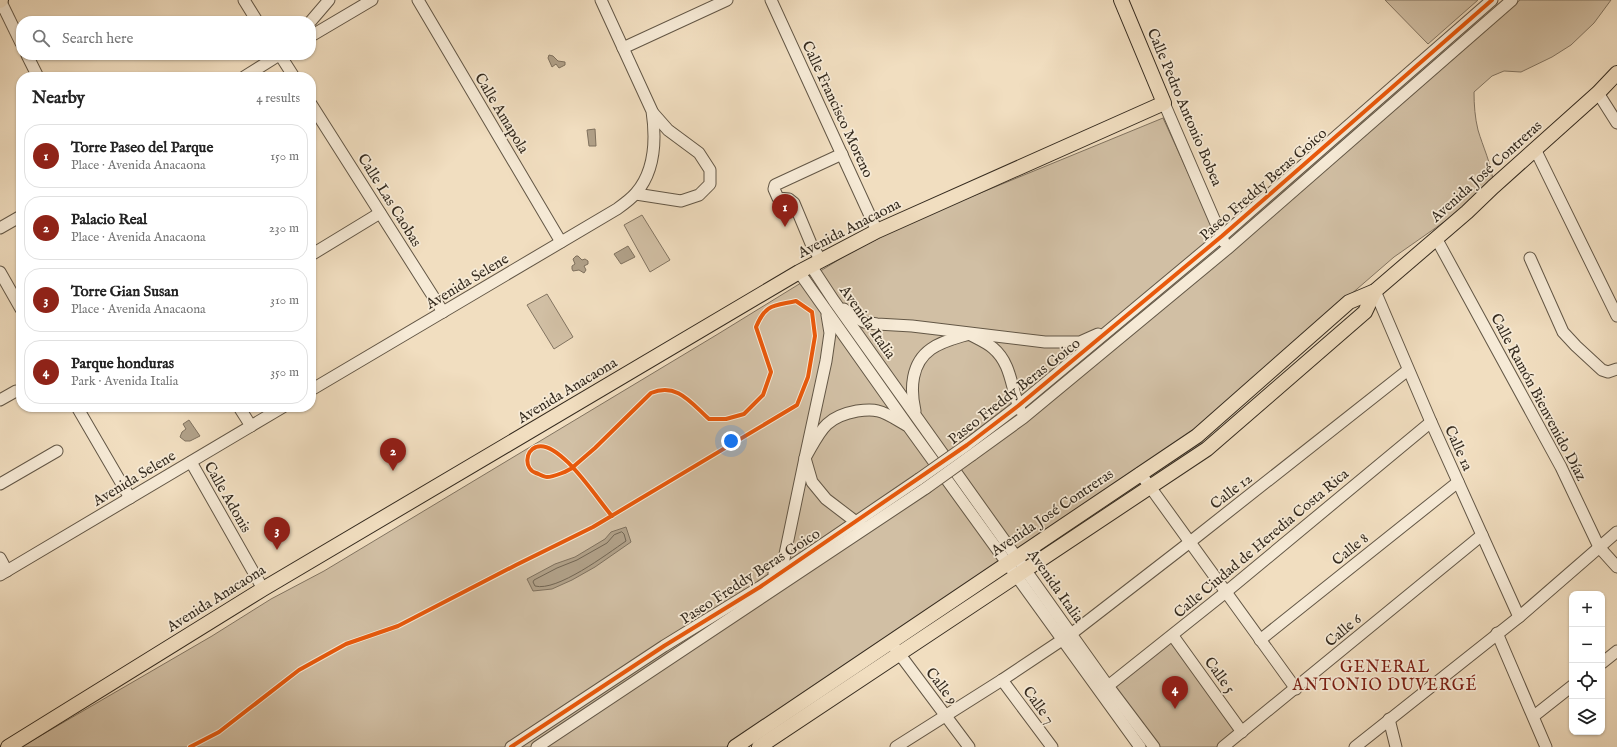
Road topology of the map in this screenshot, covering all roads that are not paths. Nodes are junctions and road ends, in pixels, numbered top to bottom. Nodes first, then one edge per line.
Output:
1 (1, 0) edge
2 (244, 0) edge
3 (329, 0) edge
4 (372, 0) edge
5 (418, 0) edge
6 (601, 0) edge
7 (728, 0) edge
8 (771, 0) edge
9 (1122, 0) edge
10 (1492, 0) edge
11 (1512, 0) edge
12 (254, 16) edge
13 (315, 16) edge
14 (16, 32) edge
15 (316, 33) edge
16 (623, 48) junction
17 (30, 60) edge
18 (271, 60) edge
19 (282, 60) edge
20 (36, 72) edge
21 (252, 72) edge
22 (291, 72) edge
23 (1617, 73) edge
24 (1402, 79) junction
25 (1409, 88) junction
26 (1598, 93) junction
27 (1164, 103) junction
28 (652, 111) junction
29 (316, 112) edge
30 (1617, 123) edge
31 (1536, 150) junction
32 (842, 154) junction
33 (636, 194) junction
34 (380, 213) junction
35 (16, 219) edge
36 (0, 228) edge
37 (877, 231) junction
38 (1222, 236) junction
39 (1436, 238) junction
40 (561, 242) junction
41 (1227, 249) junction
42 (316, 252) edge
43 (1530, 258) dead end
44 (810, 266) junction
45 (0, 272) edge
46 (1375, 291) junction
47 (16, 300) edge
48 (834, 301) junction
49 (825, 309) junction
50 (443, 312) junction
51 (1616, 314) edge
52 (1115, 326) junction
53 (968, 334) junction
54 (1617, 369) edge
55 (1408, 370) junction
56 (316, 387) edge
57 (16, 391) dead end
58 (0, 400) edge
59 (1018, 406) junction
60 (80, 412) edge
61 (242, 412) edge
62 (275, 412) edge
63 (916, 415) junction
64 (1023, 418) junction
65 (1431, 422) junction
66 (252, 426) junction
67 (908, 426) junction
68 (970, 450) junction
69 (57, 451) dead end
70 (805, 458) junction
71 (191, 462) junction
72 (1140, 473) junction
73 (1458, 482) junction
74 (0, 484) edge
75 (922, 484) junction
76 (1150, 486) junction
77 (130, 498) junction
78 (855, 521) junction
79 (864, 528) junction
80 (1617, 532) edge
81 (1482, 535) junction
82 (1190, 542) junction
83 (1598, 547) junction
84 (0, 558) edge
85 (1012, 560) junction
86 (1617, 566) edge
87 (1021, 572) junction
88 (4, 573) edge
89 (770, 580) junction
90 (263, 589) junction
91 (1226, 592) junction
92 (1519, 617) junction
93 (1497, 633) junction
94 (1173, 636) junction
95 (1067, 637) junction
96 (1260, 640) junction
97 (890, 642) junction
98 (1617, 651) edge
99 (899, 654) junction
100 (1605, 661) edge
101 (1002, 680) junction
102 (1569, 688) edge
103 (1104, 689) junction
104 (1296, 689) junction
105 (945, 715) junction
106 (1534, 716) junction
107 (1389, 719) junction
108 (1242, 732) junction
109 (8, 747) edge
110 (511, 747) edge
111 (537, 747) edge
112 (735, 747) edge
113 (759, 747) edge
114 (896, 747) edge
115 (969, 747) edge
116 (1052, 747) edge
117 (1140, 747) edge
118 (1154, 747) edge
119 (1223, 747) edge
120 (1355, 747) edge
121 (1396, 747) edge
122 (1546, 747) edge

1 - 14 street
2 - 12 street
3 - 13 street
4 - 15 street
5 - 40 street, Calle Amapola
6 - 16 street
7 - 16 street
8 - 32 street, Calle Francisco Moreno
9 - 27 main road, Calle Pedro Antonio Bobea
10 - 24 street, Paseo Freddy Beras Goico
11 - 25 street, Paseo Freddy Beras Goico
16 - 28 street
17 - 20 street
18 - 21 street
19 - 22 street
23 - 26 main road, Avenida José Contreras
24 - 25 street
24 - 38 street, Paseo Freddy Beras Goico
25 - 41 street, Paseo Freddy Beras Goico
26 - 30 street
26 - 31 main road, Avenida José Contreras
27 - 37 main road, Avenida Anacaona
27 - 38 street, Calle Pedro Antonio Bobea
28 - 33 street, Avenida Selene
28 - 33 street
29 - 34 street, Calle Las Caobas
31 - 39 main road, Avenida José Contreras
31 - 51 street
32 - 37 street, Calle Francisco Moreno
32 - 44 street
33 - 40 street, Avenida Selene
34 - 42 street
34 - 50 street, Calle Las Caobas
35 - 36 street
37 - 44 main road, Avenida Anacaona
38 - 41 street, Calle Pedro Antonio Bobea
38 - 52 street, Paseo Freddy Beras Goico
39 - 46 main road, Avenida José Contreras
39 - 83 street, Calle Ramón Bienvenido Díaz
40 - 50 street, Avenida Selene
41 - 64 street, Paseo Freddy Beras Goico
43 - 54 street
44 - 48 street, Avenida Italia
44 - 49 street, Avenida Italia
44 - 90 main road, Avenida Anacaona
45 - 47 street
46 - 55 street, Calle 1a
46 - 72 main road, Avenida José Contreras
46 - 76 main road, Avenida José Contreras
48 - 53 street
48 - 63 street, Avenida Italia
49 - 67 street, Avenida Italia
49 - 70 street
50 - 56 street, Avenida Selene
52 - 53 street
52 - 59 street, Paseo Freddy Beras Goico
53 - 59 street
53 - 63 street
55 - 65 street, Calle 1a
55 - 82 street, Calle 12
57 - 58 street
59 - 64 street
59 - 68 street, Paseo Freddy Beras Goico
60 - 77 street
61 - 66 street
62 - 66 street, Avenida Selene
63 - 85 street, Avenida Italia
64 - 68 street, Paseo Freddy Beras Goico
65 - 73 street, Calle 1a
65 - 91 street, Calle Ciudad de Heredia Costa Rica
66 - 71 street, Avenida Selene
67 - 70 street
67 - 85 street, Avenida Italia
68 - 75 street, Paseo Freddy Beras Goico, bridge
69 - 74 street
70 - 78 street
70 - 89 street
71 - 77 street, Avenida Selene
71 - 90 street, Calle Adonis
72 - 76 street
72 - 85 main road, Avenida José Contreras
73 - 81 street, Calle 1a
73 - 96 street, Calle 8
75 - 78 street, Paseo Freddy Beras Goico
75 - 79 street, Paseo Freddy Beras Goico
76 - 82 street
76 - 87 main road, Avenida José Contreras
77 - 88 street, Avenida Selene
78 - 79 street
78 - 89 street, Paseo Freddy Beras Goico
79 - 111 street, Paseo Freddy Beras Goico
80 - 83 street
81 - 92 street, Calle 1a
81 - 104 street, Calle 6
82 - 91 street
82 - 95 street, Calle 12
83 - 86 street, Calle Ramón Bienvenido Díaz
83 - 92 street
84 - 88 street
85 - 87 street, Avenida Italia
85 - 97 main road, Avenida José Contreras
87 - 95 street, Avenida Italia
87 - 99 main road, Avenida José Contreras
89 - 110 street, Paseo Freddy Beras Goico
90 - 109 main road, Avenida Anacaona
91 - 94 street, Calle Ciudad de Heredia Costa Rica
91 - 96 street
92 - 93 street
93 - 106 street
93 - 107 street
94 - 103 street, Calle Ciudad de Heredia Costa Rica
94 - 108 street, Calle 5
95 - 101 street, Calle 12
95 - 103 street, Avenida Italia
96 - 104 street
97 - 99 street, Calle 9
97 - 112 main road, Avenida José Contreras
98 - 100 street
99 - 105 street, Calle 9
99 - 113 main road, Avenida José Contreras
101 - 105 street, Calle 12
101 - 116 street, Calle 7
102 - 106 street
103 - 117 street, Avenida Italia
103 - 118 street, Avenida Italia
104 - 108 street, Calle 6
105 - 114 street, Calle 12
105 - 115 street, Calle 9
106 - 122 street
107 - 120 street
107 - 121 street
108 - 119 street, Calle 6

